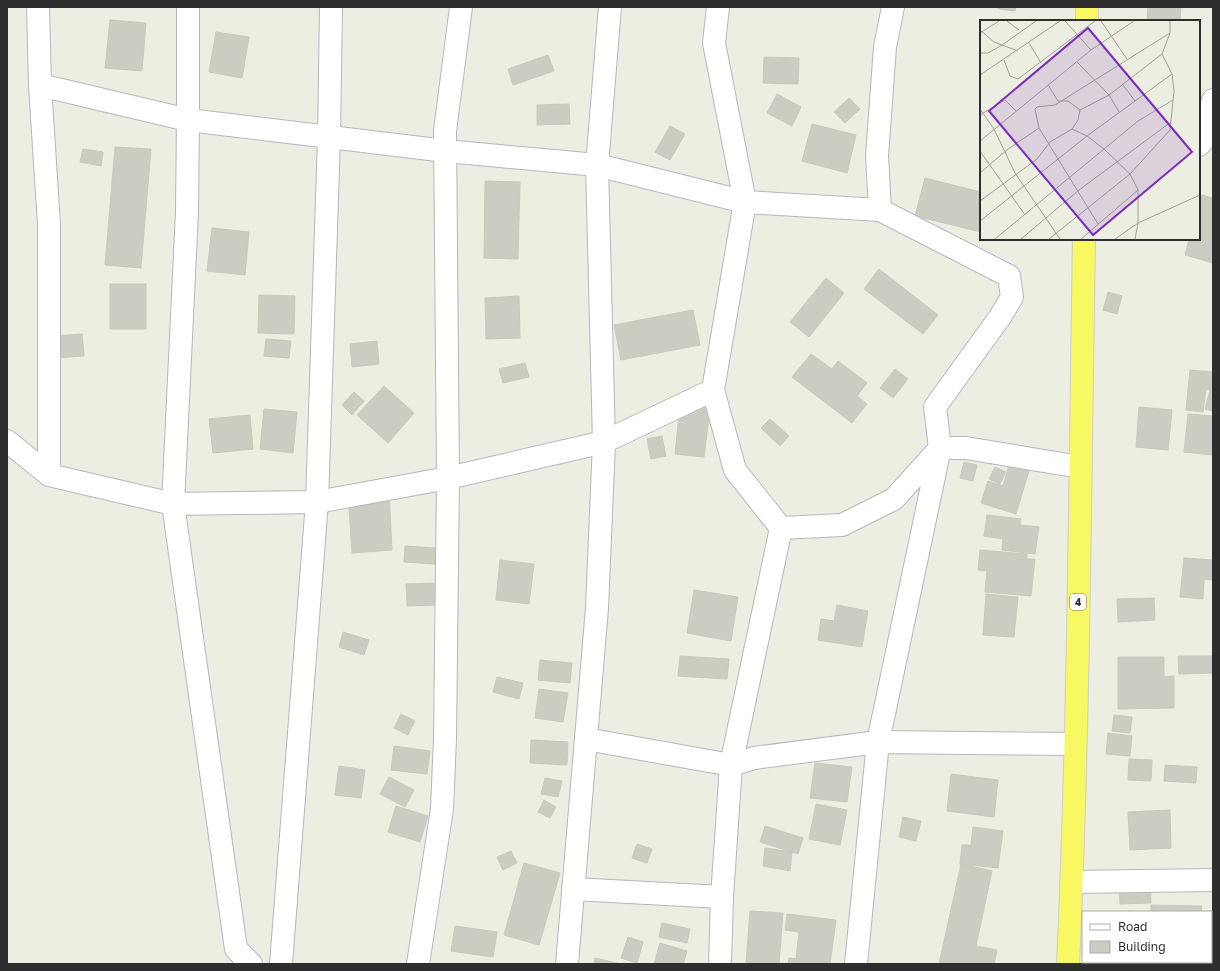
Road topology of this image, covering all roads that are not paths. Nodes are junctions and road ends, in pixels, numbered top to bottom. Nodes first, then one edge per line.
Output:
1 (38, 7) edge
2 (188, 7) edge
3 (331, 7) edge
4 (461, 7) edge
5 (610, 7) edge
6 (718, 7) edge
7 (893, 7) edge
8 (1088, 7) edge
9 (1087, 20) edge
10 (40, 85) junction
11 (1213, 100) edge
12 (188, 120) junction
13 (329, 138) junction
14 (1200, 144) edge
15 (446, 152) junction
16 (597, 165) junction
17 (745, 202) junction
18 (880, 210) junction
19 (1084, 240) edge
20 (713, 390) junction
21 (7, 441) edge
22 (604, 442) junction
23 (940, 448) junction
24 (1080, 467) junction
25 (49, 475) junction
26 (448, 478) junction
27 (317, 502) junction
28 (173, 504) junction
29 (781, 528) junction
30 (586, 739) junction
31 (878, 742) junction
32 (1075, 744) junction
33 (731, 765) junction
34 (1213, 880) edge
35 (1072, 882) junction
36 (573, 889) junction
37 (722, 897) junction
38 (251, 964) edge
39 (281, 964) edge
40 (418, 964) edge
41 (567, 964) edge
42 (720, 964) edge
43 (856, 964) edge
44 (1068, 964) edge

1 - 10 street
2 - 12 street
3 - 13 street
4 - 15 street
5 - 16 street
6 - 17 street
7 - 18 street
8 - 9 highway
10 - 12 street
10 - 25 street
11 - 14 street
12 - 13 street
12 - 28 street
13 - 15 street
13 - 27 street
15 - 16 street
15 - 26 street
16 - 17 street
16 - 22 street
17 - 18 street
17 - 20 street
18 - 23 street
19 - 24 highway, 4
20 - 22 street
20 - 29 street
21 - 25 street
22 - 26 street
22 - 30 street
23 - 24 street
23 - 29 street
23 - 31 street
24 - 32 highway, 4
25 - 28 street
26 - 27 street
26 - 40 street
27 - 28 street
27 - 39 street
28 - 38 street
29 - 33 street
30 - 33 street
30 - 36 street
31 - 32 street
31 - 33 street
31 - 43 street
32 - 35 highway, 4
33 - 37 street
34 - 35 street
35 - 44 highway, 4
36 - 37 street
36 - 41 street
37 - 42 street

